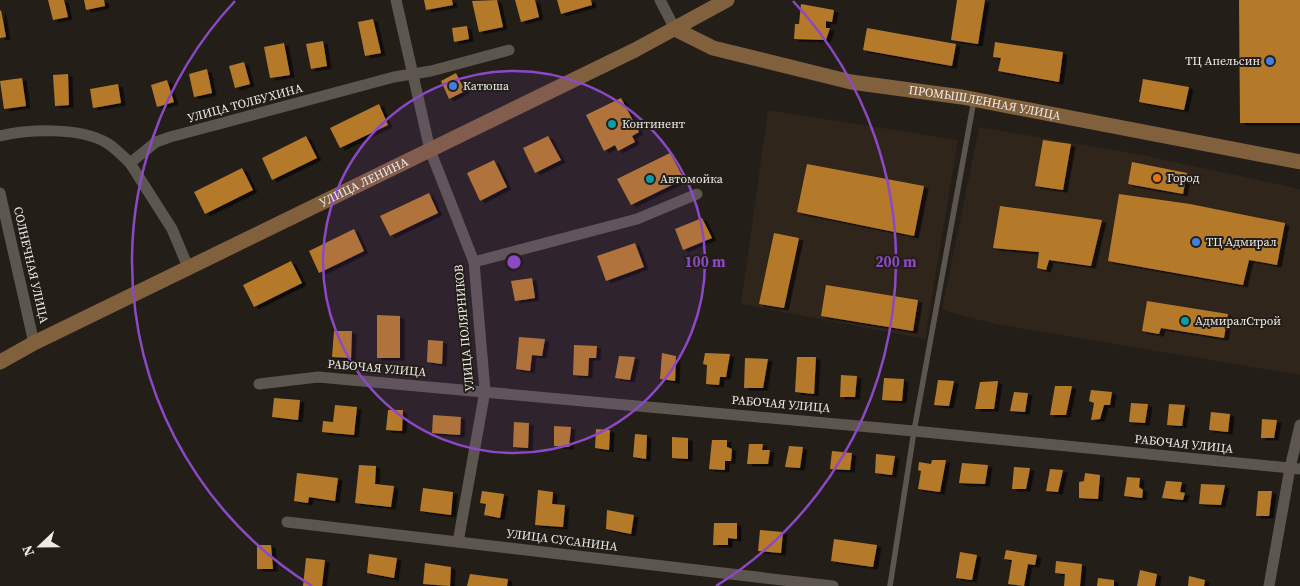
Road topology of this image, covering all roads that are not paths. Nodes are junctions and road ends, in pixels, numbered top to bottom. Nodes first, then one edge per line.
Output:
1 (396, 0) edge
2 (660, 0) edge
3 (727, 0) edge
4 (675, 29) junction
5 (509, 50) dead end
6 (413, 74) junction
7 (974, 100) junction
8 (0, 136) edge
9 (430, 150) junction
10 (130, 162) junction
11 (1300, 162) edge
12 (0, 193) edge
13 (698, 194) dead end
14 (474, 262) junction
15 (188, 267) junction
16 (34, 342) junction
17 (0, 362) edge
18 (259, 384) dead end
19 (485, 391) junction
20 (1300, 425) edge
21 (914, 431) junction
22 (1295, 468) edge
23 (287, 522) dead end
24 (458, 542) junction
25 (833, 586) edge
26 (890, 586) edge
27 (1269, 586) edge

1 - 6 street, УЛИЦА ПОЛЯРНИКОВ
2 - 4 street
3 - 4 street, УЛИЦА ЛЕНИНА
4 - 7 street, ПРОМЫШЛЕННАЯ УЛИЦА
4 - 9 street, УЛИЦА ЛЕНИНА
5 - 6 street, УЛИЦА ТОЛБУХИНА
6 - 9 street, УЛИЦА ПОЛЯРНИКОВ
6 - 10 street, УЛИЦА ТОЛБУХИНА
7 - 11 street, ПРОМЫШЛЕННАЯ УЛИЦА
7 - 21 lane
8 - 10 street
9 - 14 street, УЛИЦА ПОЛЯРНИКОВ
9 - 15 street, УЛИЦА ЛЕНИНА
10 - 15 street
12 - 16 street, СОЛНЕЧНАЯ УЛИЦА
13 - 14 street
14 - 19 street, УЛИЦА ПОЛЯРНИКОВ
15 - 16 street, УЛИЦА ЛЕНИНА
16 - 17 street, УЛИЦА ЛЕНИНА
18 - 19 street, РАБОЧАЯ УЛИЦА
19 - 21 street, РАБОЧАЯ УЛИЦА
19 - 24 street, УЛИЦА ПОЛЯРНИКОВ
20 - 22 street
21 - 22 street, РАБОЧАЯ УЛИЦА
21 - 26 lane
22 - 27 street
23 - 24 street, УЛИЦА СУСАНИНА
24 - 25 street, УЛИЦА СУСАНИНА

